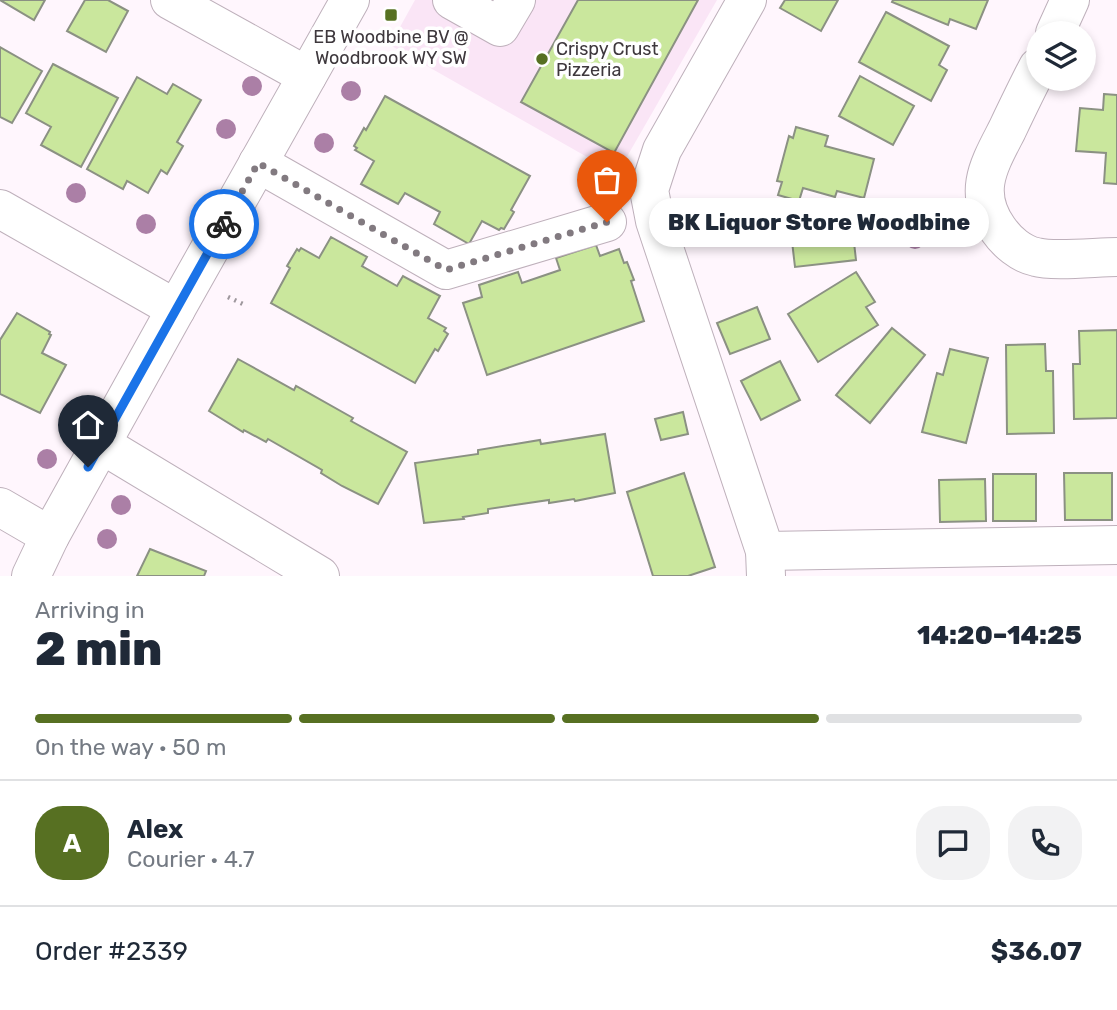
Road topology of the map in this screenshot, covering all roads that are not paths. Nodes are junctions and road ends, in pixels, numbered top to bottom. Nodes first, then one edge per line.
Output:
1 (170, 0) edge
2 (350, 0) edge
3 (452, 0) edge
4 (516, 0) edge
5 (747, 0) edge
6 (1070, 0) edge
7 (1060, 21) edge
8 (307, 76) junction
9 (1026, 90) edge
10 (258, 163) junction
11 (0, 209) edge
12 (607, 222) dead end
13 (1117, 257) edge
14 (176, 309) junction
15 (101, 444) junction
16 (0, 507) edge
17 (50, 536) junction
18 (1117, 545) edge
19 (765, 563) edge
20 (31, 576) edge
21 (319, 576) edge

1 - 8 street
2 - 8 street
3 - 4 street
5 - 19 street
6 - 7 street
8 - 10 street
9 - 13 street
10 - 12 street
10 - 14 street
11 - 14 street
14 - 15 street
15 - 17 street
15 - 21 street
16 - 17 street
17 - 20 street
18 - 19 street

